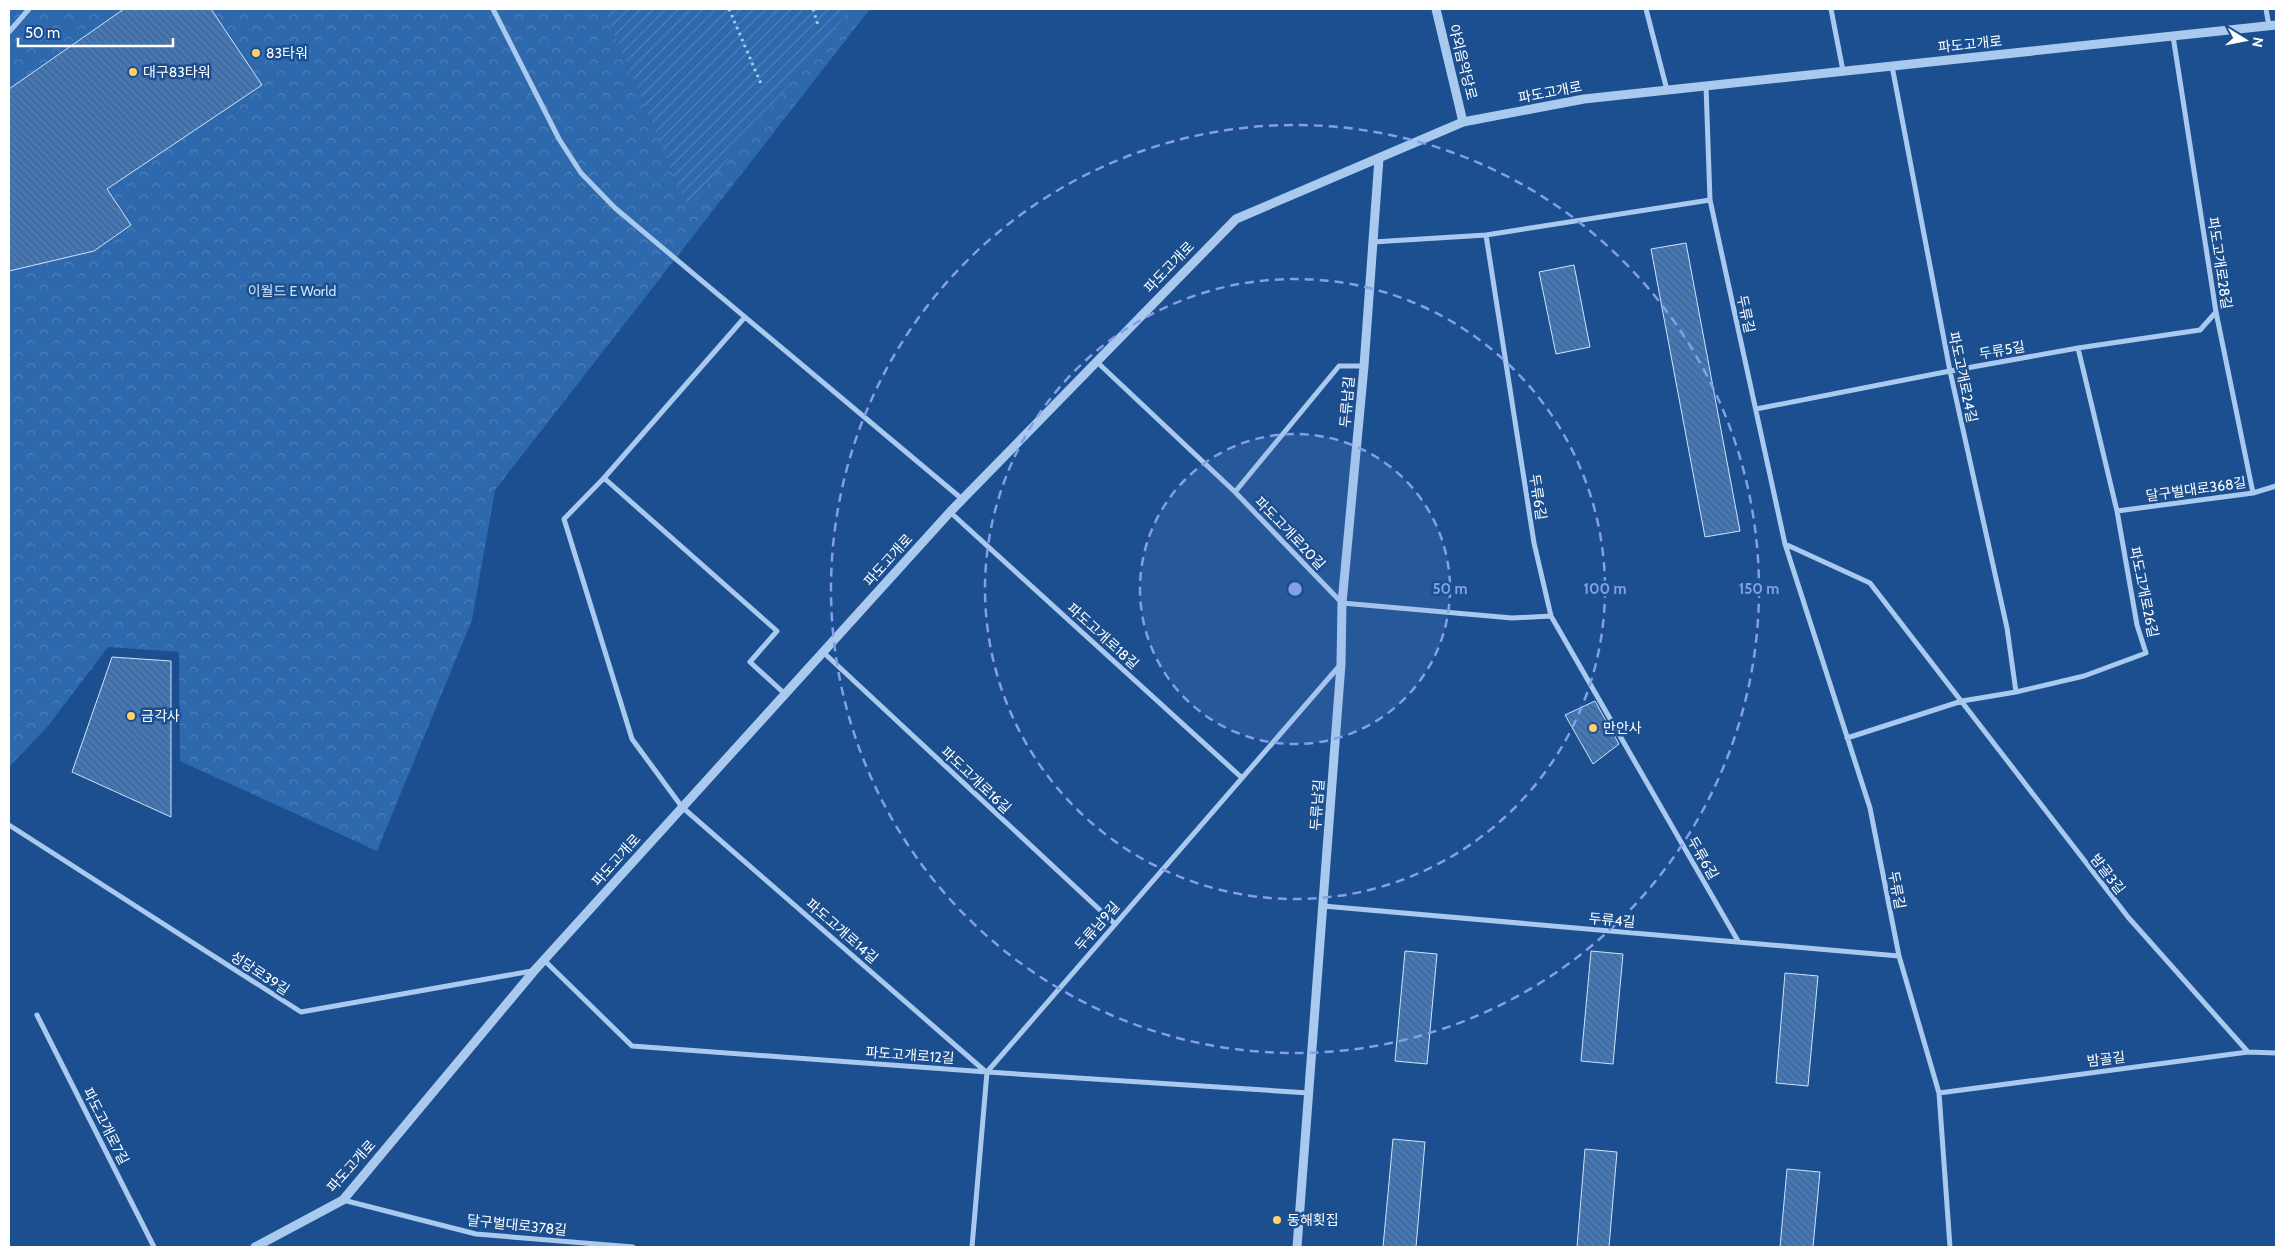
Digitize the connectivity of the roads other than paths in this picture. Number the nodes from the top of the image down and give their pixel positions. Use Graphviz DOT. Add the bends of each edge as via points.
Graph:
graph roads {
  1 [pos="29,9"];
  2 [pos="494,9"];
  3 [pos="1436,9"];
  4 [pos="1646,9"];
  5 [pos="1831,9"];
  6 [pos="2266,9"];
  7 [pos="2273,26"];
  8 [pos="9,32"];
  9 [pos="2174,36"];
  10 [pos="1892,66"];
  11 [pos="1843,71"];
  12 [pos="1706,86"];
  13 [pos="1667,90"];
  14 [pos="1463,122"];
  15 [pos="1379,158"];
  16 [pos="1710,200"];
  17 [pos="1486,235"];
  18 [pos="1373,242"];
  19 [pos="2216,312"];
  20 [pos="745,317"];
  21 [pos="2078,348"];
  22 [pos="1096,361"];
  23 [pos="1364,366"];
  24 [pos="1950,371"];
  25 [pos="1756,409"];
  26 [pos="604,478"];
  27 [pos="2276,486"];
  28 [pos="1235,492"];
  29 [pos="2253,493"];
  30 [pos="962,499"];
  31 [pos="2117,511"];
  32 [pos="950,512"];
  33 [pos="1785,544"];
  34 [pos="1342,603"];
  35 [pos="1551,616"];
  36 [pos="823,652"];
  37 [pos="1341,664"];
  38 [pos="2016,692"];
  39 [pos="785,694"];
  40 [pos="1962,701"];
  41 [pos="1847,738"];
  42 [pos="1241,777"];
  43 [pos="682,807"];
  44 [pos="9,825"];
  45 [pos="1323,906"];
  46 [pos="1115,924"];
  47 [pos="1738,941"];
  48 [pos="1898,956"];
  49 [pos="545,961"];
  50 [pos="534,971"];
  51 [pos="37,1015"];
  52 [pos="2248,1052"];
  53 [pos="2276,1053"];
  54 [pos="987,1072"];
  55 [pos="1309,1092"];
  56 [pos="1939,1093"];
  57 [pos="342,1200"];
  58 [pos="154,1247"];
  59 [pos="255,1247"];
  60 [pos="625,1247"];
  61 [pos="633,1247"];
  62 [pos="972,1247"];
  63 [pos="1297,1247"];
  64 [pos="1950,1247"];
  1 -- 8 [label="street"];
  2 -- 20 [label="street" via="559,139 581,172 615,208"];
  3 -- 14 [label="street, 야외음악당로"];
  4 -- 13 [label="street"];
  5 -- 11 [label="street"];
  6 -- 7 [label="street"];
  7 -- 9 [label="street, 파도고개로"];
  9 -- 10 [label="street, 파도고개로"];
  9 -- 19 [label="street, 파도고개로28길"];
  10 -- 11 [label="street, 파도고개로"];
  10 -- 24 [label="street, 파도고개로24길"];
  11 -- 12 [label="street, 파도고개로"];
  12 -- 13 [label="street, 파도고개로"];
  12 -- 16 [label="street, 두류길"];
  13 -- 14 [label="street, 파도고개로" via="1584,99"];
  14 -- 15 [label="street, 파도고개로"];
  15 -- 18 [label="street, 두류남길"];
  15 -- 22 [label="street, 파도고개로" via="1236,219"];
  16 -- 17 [label="street"];
  16 -- 25 [label="street, 두류길"];
  17 -- 18 [label="street"];
  17 -- 35 [label="street, 두류6길" via="1534,543"];
  18 -- 23 [label="street, 두류남길"];
  19 -- 21 [label="street, 두류5길" via="2200,330"];
  19 -- 29 [label="street, 파도고개로28길"];
  20 -- 26 [label="street"];
  20 -- 30 [label="street"];
  21 -- 24 [label="street, 두류5길"];
  21 -- 31 [label="street, 파도고개로26길"];
  22 -- 28 [label="street, 파도고개로20길"];
  22 -- 30 [label="street, 파도고개로"];
  23 -- 28 [label="street, 두류남길" via="1339,366"];
  23 -- 34 [label="street, 두류남길"];
  24 -- 25 [label="street, 두류5길"];
  24 -- 38 [label="street, 파도고개로24길" via="2007,628"];
  25 -- 33 [label="street, 두류길"];
  26 -- 39 [label="street" via="777,631 750,662"];
  26 -- 43 [label="street, 파도고개로14길" via="564,518 632,739"];
  27 -- 29 [label="street, 달구벌대로368길"];
  28 -- 34 [label="street, 파도고개로20길"];
  29 -- 31 [label="street, 달구벌대로368길"];
  30 -- 32 [label="street, 파도고개로"];
  31 -- 38 [label="street, 파도고개로26길" via="2137,625 2146,653 2084,676"];
  32 -- 36 [label="street, 파도고개로"];
  32 -- 42 [label="street, 파도고개로18길"];
  33 -- 40 [label="street" via="1870,583"];
  33 -- 41 [label="street, 두류길"];
  34 -- 35 [label="street" via="1512,618"];
  34 -- 37 [label="street, 두류남길"];
  35 -- 47 [label="street, 두류6길"];
  36 -- 39 [label="street, 파도고개로"];
  36 -- 46 [label="street, 파도고개로16길"];
  37 -- 42 [label="street, 두류남9길"];
  37 -- 45 [label="street, 두류남길"];
  38 -- 40 [label="street, 파도고개로26길"];
  39 -- 43 [label="street, 파도고개로"];
  40 -- 41 [label="street, 파도고개로26길"];
  40 -- 52 [label="street, 밤골3길" via="2128,917"];
  41 -- 48 [label="street, 두류길" via="1870,808"];
  42 -- 46 [label="street, 두류남9길"];
  43 -- 49 [label="street, 파도고개로"];
  43 -- 54 [label="street, 파도고개로14길"];
  44 -- 50 [label="street, 성당로39길" via="301,1012"];
  45 -- 47 [label="street, 두류4길"];
  45 -- 55 [label="street, 두류남길"];
  46 -- 54 [label="street, 두류남9길"];
  47 -- 48 [label="street, 두류4길"];
  48 -- 56 [label="street, 두류길"];
  49 -- 50 [label="street, 파도고개로"];
  49 -- 54 [label="street, 파도고개로12길" via="632,1046"];
  50 -- 57 [label="street, 파도고개로"];
  51 -- 58 [label="street, 파도고개로7길"];
  52 -- 53 [label="street, 밤골길"];
  52 -- 56 [label="street, 밤골길"];
  54 -- 55 [label="street, 파도고개로12길"];
  54 -- 62 [label="street"];
  55 -- 63 [label="street, 두류남길"];
  56 -- 64 [label="street, 두류길"];
  57 -- 59 [label="street, 파도고개로"];
  57 -- 60 [label="street, 달구벌대로378길" via="476,1234"];
  60 -- 61 [label="street, 달구벌대로378길"];
}
